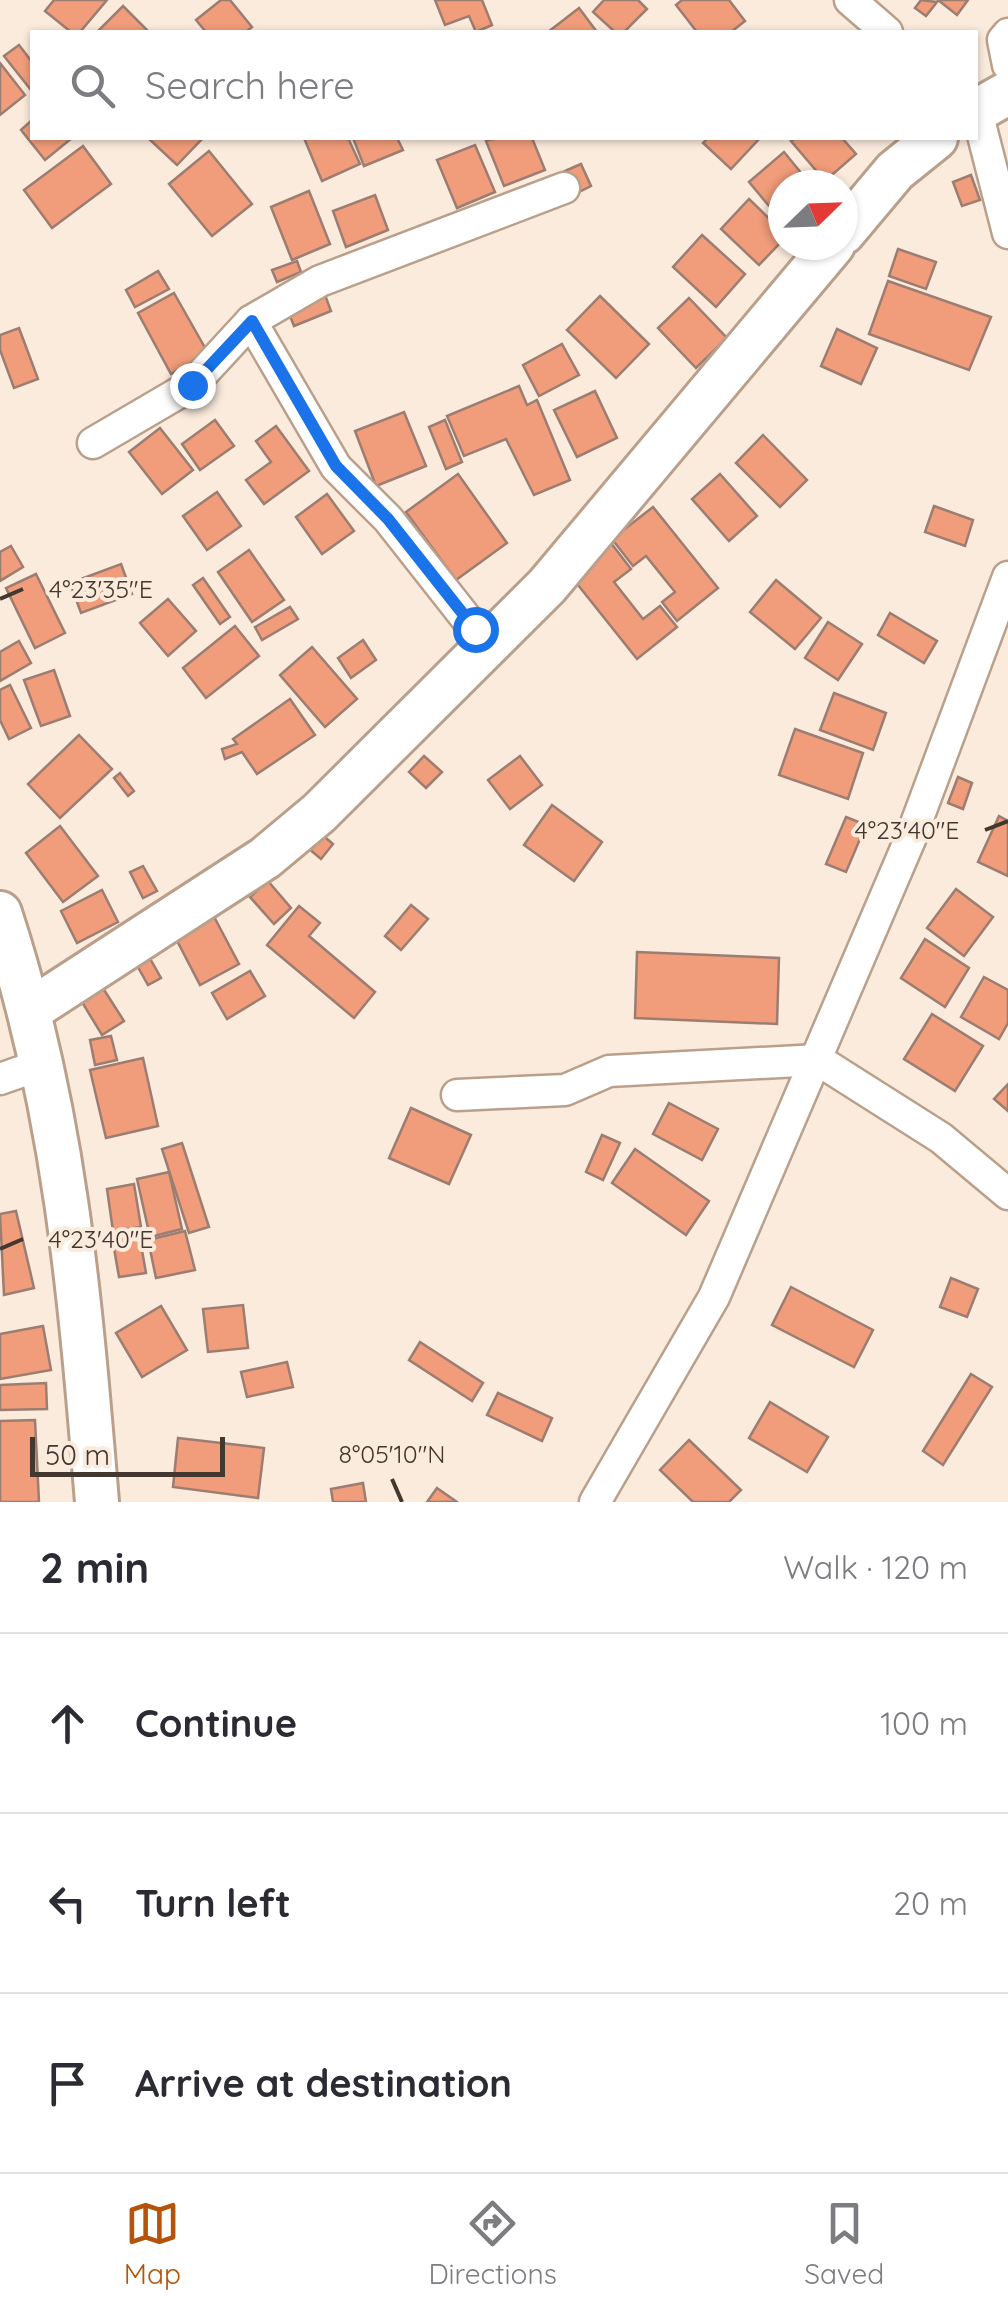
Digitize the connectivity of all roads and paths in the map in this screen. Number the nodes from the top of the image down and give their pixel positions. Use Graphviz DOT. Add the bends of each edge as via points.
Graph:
graph roads {
  1 [pos="850,0"];
  2 [pos="886,30"];
  3 [pos="1008,34"];
  4 [pos="994,93"];
  5 [pos="933,140"];
  6 [pos="564,188"];
  7 [pos="858,215"];
  8 [pos="1008,233"];
  9 [pos="820,260"];
  10 [pos="252,321"];
  11 [pos="93,443"];
  12 [pos="1008,577"];
  13 [pos="488,646"];
  14 [pos="0,913"];
  15 [pos="32,1009"];
  16 [pos="818,1060"];
  17 [pos="44,1064"];
  18 [pos="0,1079"];
  19 [pos="457,1096"];
  20 [pos="1008,1194"];
  21 [pos="98,1502"];
  22 [pos="595,1502"];
  1 -- 2 [label="street"];
  3 -- 4 [label="street"];
  4 -- 8 [label="street"];
  5 -- 7 [label="street" via="894,171"];
  6 -- 10 [label="street" via="320,282"];
  9 -- 13 [label="street" via="547,586"];
  10 -- 11 [label="street" via="192,385"];
  10 -- 13 [label="street" via="336,466 388,519"];
  12 -- 16 [label="street" via="911,838"];
  13 -- 15 [label="street" via="319,814 265,858"];
  14 -- 15 [label="street"];
  15 -- 17 [label="street"];
  16 -- 19 [label="street" via="609,1071 565,1090"];
  16 -- 20 [label="street" via="941,1138"];
  16 -- 22 [label="street" via="714,1297"];
  17 -- 18 [label="street"];
  17 -- 21 [label="street" via="76,1247"];
}
